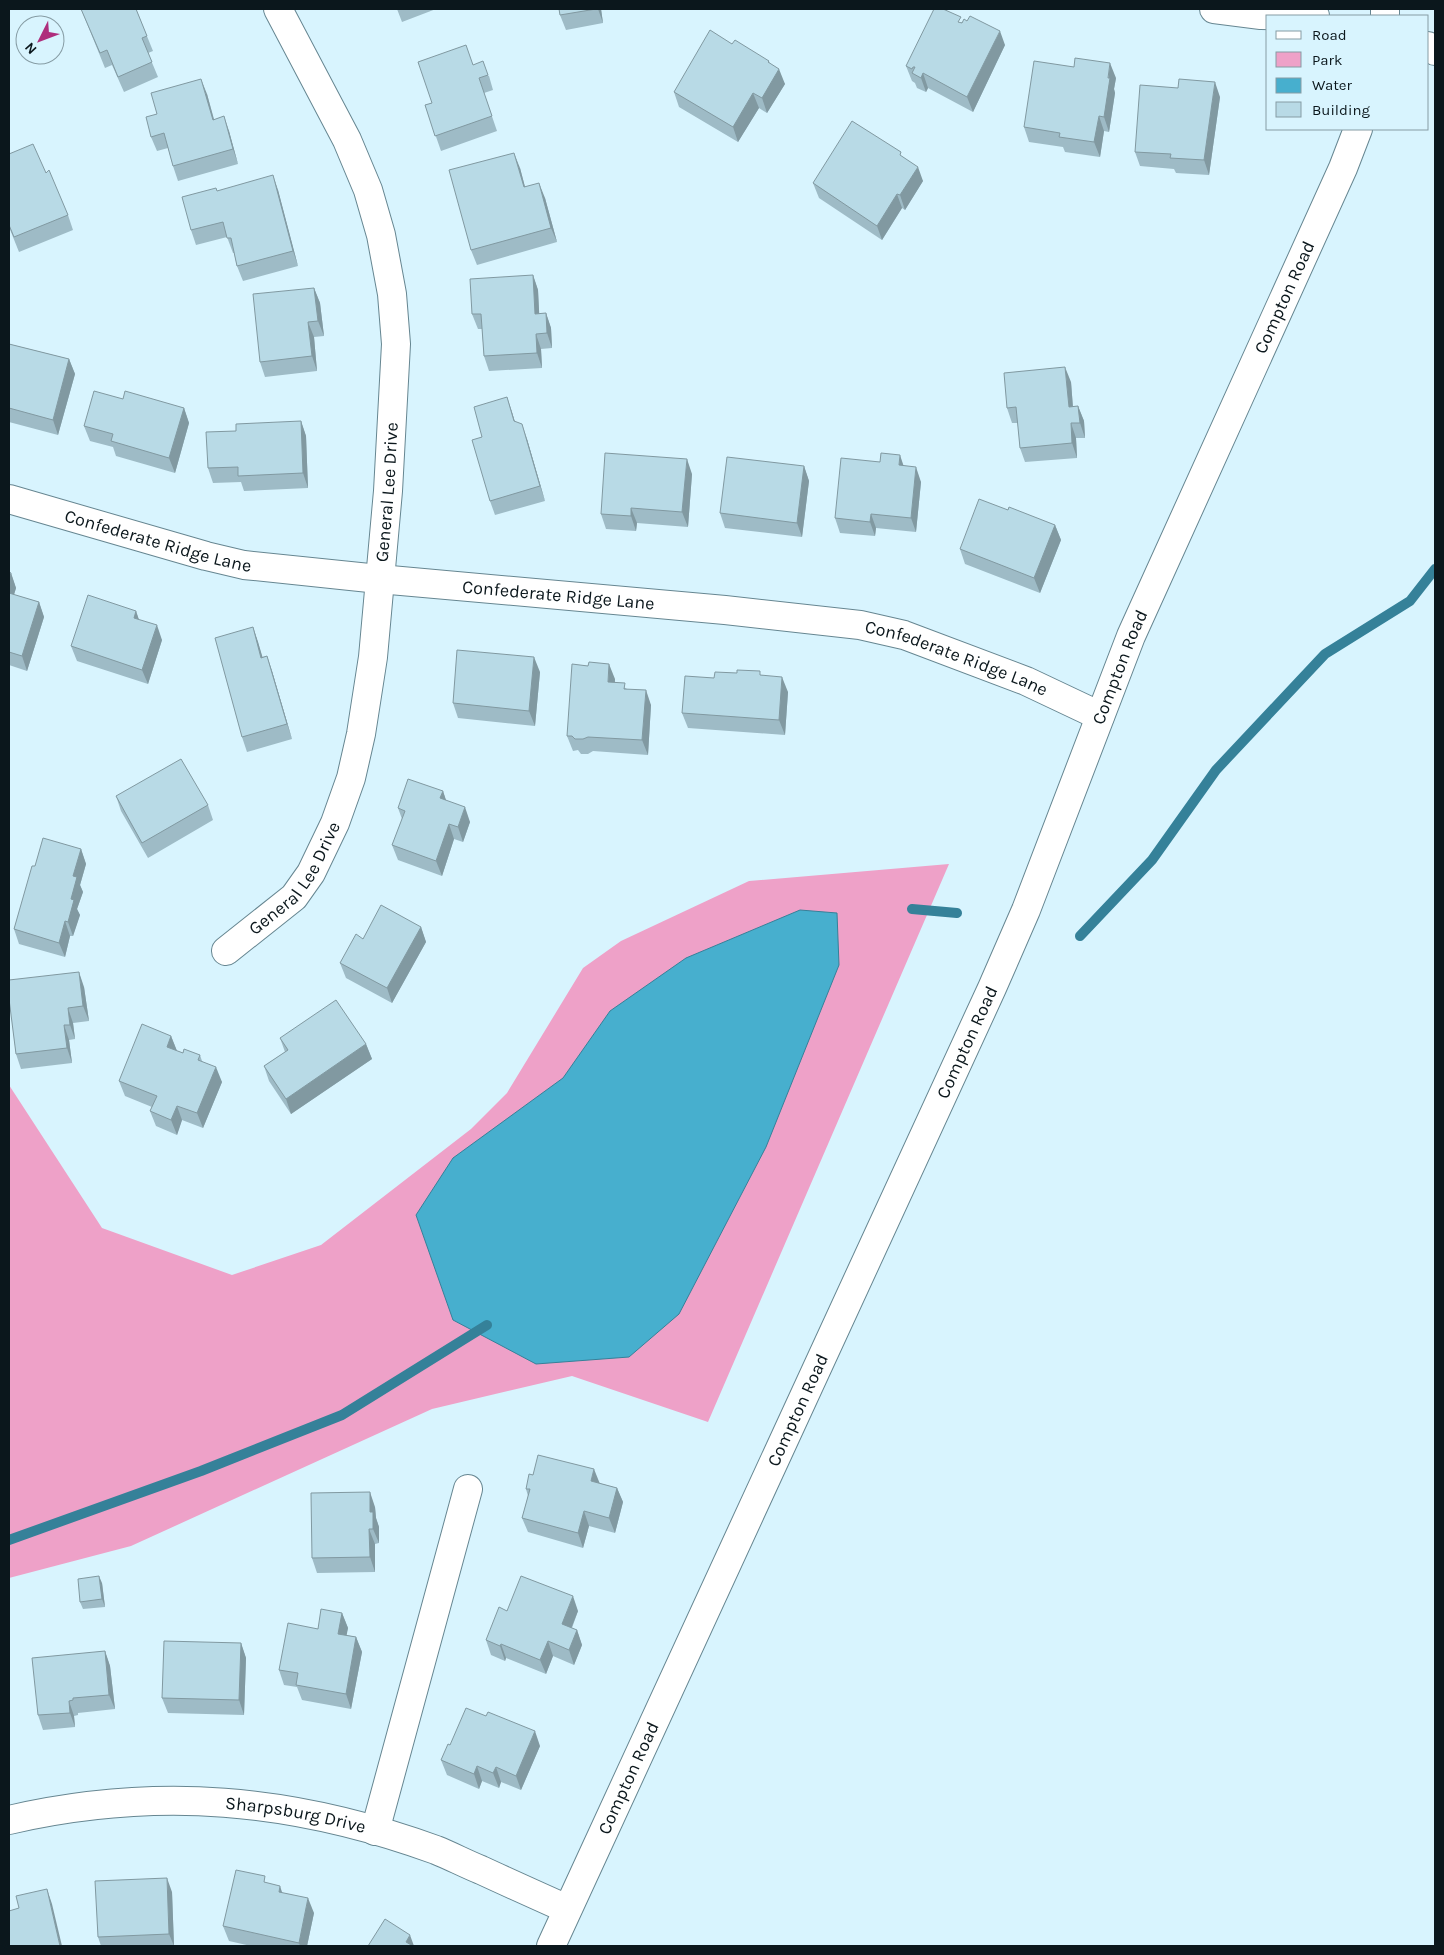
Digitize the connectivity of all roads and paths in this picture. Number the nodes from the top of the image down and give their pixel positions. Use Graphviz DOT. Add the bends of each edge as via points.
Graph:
graph roads {
  1 [pos="278,9"];
  2 [pos="1214,9"];
  3 [pos="1266,15"];
  4 [pos="1358,130"];
  5 [pos="9,499"];
  6 [pos="379,579"];
  7 [pos="1100,716"];
  8 [pos="226,951"];
  9 [pos="468,1489"];
  10 [pos="9,1820"];
  11 [pos="374,1831"];
  12 [pos="567,1909"];
  13 [pos="551,1946"];
  1 -- 6 [label="street, General Lee Drive" via="347,140 368,190 381,235 392,294 396,344 388,490"];
  2 -- 3 [label="street"];
  4 -- 7 [label="street, Compton Road" via="1132,636"];
  5 -- 6 [label="street, Confederate Ridge Lane" via="244,565"];
  6 -- 7 [label="street, Confederate Ridge Lane" via="860,625 904,635 1026,681"];
  6 -- 8 [label="street, General Lee Drive" via="362,734 351,778 334,823 311,873 294,897"];
  7 -- 12 [label="street, Compton Road" via="1026,910 992,988"];
  9 -- 11 [label="street"];
  10 -- 11 [label="street, Sharpsburg Drive" via="106,1803 165,1800 223,1802 292,1810"];
  11 -- 12 [label="street, Sharpsburg Drive" via="437,1851"];
  12 -- 13 [label="street, Compton Road"];
}
